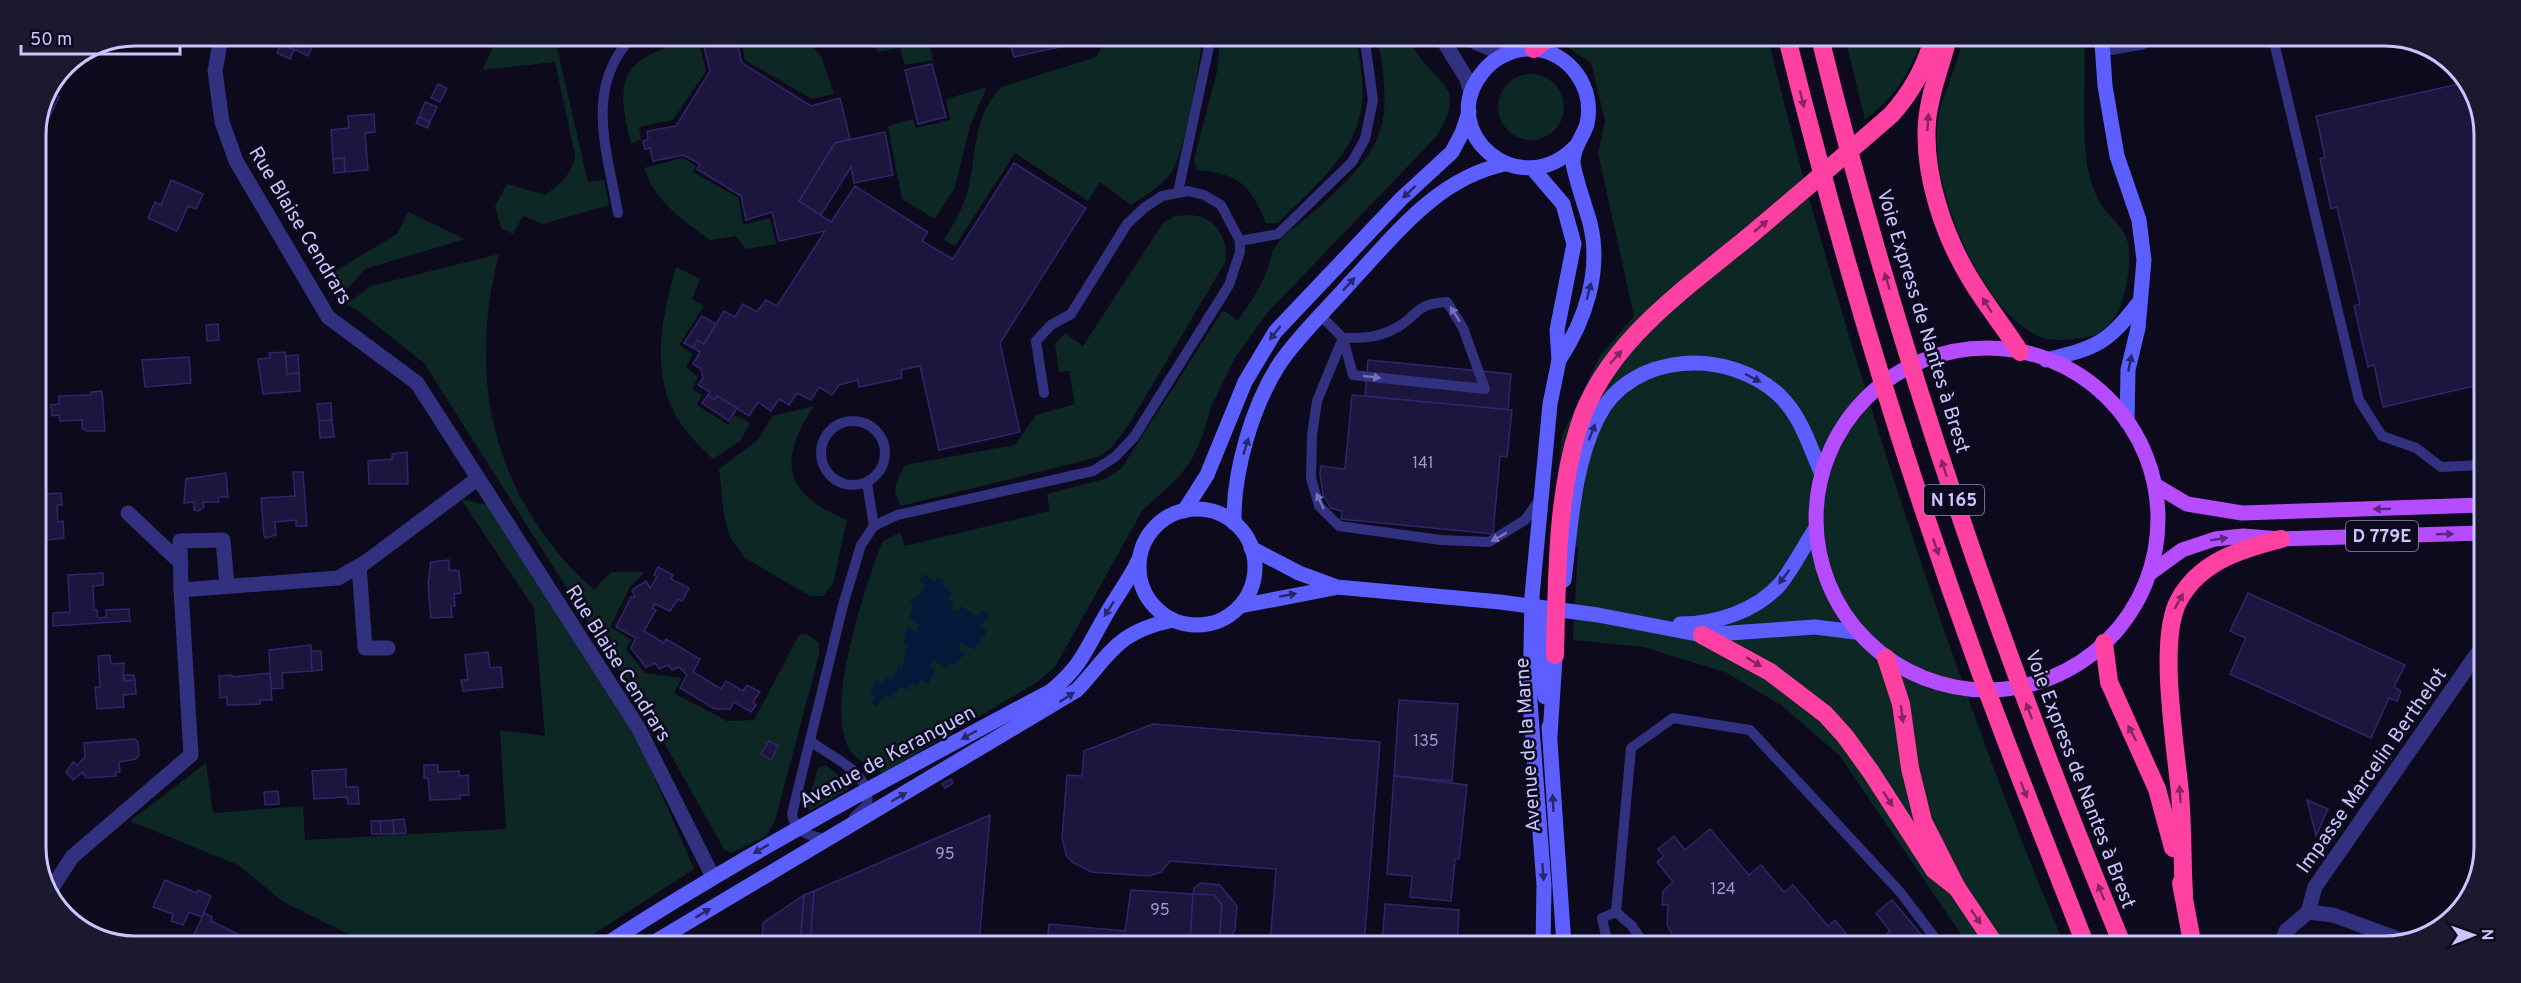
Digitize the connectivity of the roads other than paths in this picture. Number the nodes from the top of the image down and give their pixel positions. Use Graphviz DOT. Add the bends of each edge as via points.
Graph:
graph roads {
  1 [pos="219,46"];
  2 [pos="625,46"];
  3 [pos="1209,46"];
  4 [pos="1366,46"];
  5 [pos="1446,46"];
  6 [pos="1485,46"];
  7 [pos="1539,46"];
  8 [pos="1789,46"];
  9 [pos="1822,46"];
  10 [pos="1930,46"];
  11 [pos="1946,46"];
  12 [pos="2102,46"];
  13 [pos="2275,46"];
  14 [pos="1504,54"];
  15 [pos="1471,93"];
  16 [pos="1469,111"];
  17 [pos="1575,147"];
  18 [pos="1505,164"];
  19 [pos="1533,169"];
  20 [pos="1178,192"];
  21 [pos="618,213"];
  22 [pos="1240,241"];
  23 [pos="2140,301"];
  24 [pos="1320,315"];
  25 [pos="1343,338"];
  26 [pos="2020,352"];
  27 [pos="1559,360"];
  28 [pos="2046,360"];
  29 [pos="1044,393"];
  30 [pos="2127,422"];
  31 [pos="2474,465"];
  32 [pos="1822,474"];
  33 [pos="477,479"];
  34 [pos="867,483"];
  35 [pos="2155,485"];
  36 [pos="1541,498"];
  37 [pos="2474,505"];
  38 [pos="1184,511"];
  39 [pos="128,513"];
  40 [pos="1234,523"];
  41 [pos="874,526"];
  42 [pos="1816,528"];
  43 [pos="2474,533"];
  44 [pos="2281,539"];
  45 [pos="1539,541"];
  46 [pos="1251,548"];
  47 [pos="1139,560"];
  48 [pos="181,563"];
  49 [pos="359,566"];
  50 [pos="2149,574"];
  51 [pos="227,586"];
  52 [pos="1337,587"];
  53 [pos="181,590"];
  54 [pos="1240,606"];
  55 [pos="1173,621"];
  56 [pos="1647,624"];
  57 [pos="1855,632"];
  58 [pos="1702,635"];
  59 [pos="2104,644"];
  60 [pos="388,648"];
  61 [pos="1555,655"];
  62 [pos="1886,658"];
  63 [pos="2474,658"];
  64 [pos="1550,735"];
  65 [pos="810,741"];
  66 [pos="868,790"];
  67 [pos="849,826"];
  68 [pos="797,828"];
  69 [pos="825,839"];
  70 [pos="713,877"];
  71 [pos="54,884"];
  72 [pos="1957,888"];
  73 [pos="2184,894"];
  74 [pos="1616,912"];
  75 [pos="2308,912"];
  76 [pos="619,936"];
  77 [pos="665,936"];
  78 [pos="1543,936"];
  79 [pos="1563,936"];
  80 [pos="1606,936"];
  81 [pos="1638,936"];
  82 [pos="1933,936"];
  83 [pos="1989,936"];
  84 [pos="2082,936"];
  85 [pos="2119,936"];
  86 [pos="2191,936"];
  87 [pos="2284,936"];
  88 [pos="2390,936"];
  1 -- 33 [label="street, Rue Blaise Cendrars" via="215,71 222,122 236,161 322,307 328,317 417,383"];
  2 -- 21 [label="lane" via="611,65 601,100"];
  3 -- 20 [label="lane"];
  4 -- 22 [label="lane" via="1373,100 1365,139 1352,162 1278,234"];
  5 -- 15 [label="street"];
  6 -- 14 [label="street"];
  7 -- 14 [label="main road"];
  7 -- 17 [label="main road" via="1557,56 1582,81 1588,115"];
  8 -- 84 [label="highway, N 165, one-way" via="1832,207 1935,545"];
  85 -- 9 [label="highway, Voie Express de Nantes à Brest / N 165, one-way" via="2040,741 1968,542 1873,232"];
  61 -- 10 [label="highway, one-way" via="1558,549 1564,502 1579,425 1606,369 1651,318 1891,115 1918,78"];
  26 -- 11 [label="highway, one-way" via="1960,260 1932,179 1927,123"];
  12 -- 23 [label="main road" via="2117,156 2139,220 2144,260"];
  13 -- 31 [label="lane" via="2359,399 2382,436 2416,448 2441,467"];
  14 -- 15 [label="main road" via="1480,74"];
  15 -- 16 [label="main road"];
  16 -- 18 [label="main road" via="1480,142"];
  16 -- 38 [label="main road, one-way" via="1452,152 1401,199 1275,332 1245,382 1207,475"];
  17 -- 19 [label="main road" via="1557,162"];
  27 -- 17 [label="main road, Avenue de la Marne, one-way" via="1577,333 1594,273 1591,228 1573,163"];
  18 -- 19 [label="main road"];
  24 -- 18 [label="main road, one-way" via="1421,208 1472,174"];
  19 -- 27 [label="main road, Avenue de la Marne" via="1563,204 1574,244 1557,330"];
  20 -- 22 [label="lane" via="1204,195 1221,205"];
  20 -- 29 [label="lane" via="1162,196 1127,224 1071,314 1051,325 1036,341"];
  22 -- 41 [label="lane" via="1229,285 1134,437 1115,457 1093,471 897,515"];
  23 -- 28 [label="main road" via="2120,328 2103,342"];
  30 -- 23 [label="main road, one-way" via="2128,370"];
  24 -- 25 [label="lane"];
  40 -- 24 [label="main road, one-way" via="1236,484 1263,395 1280,364"];
  25 -- 25 [label="lane, one-way" via="1353,375 1485,389 1463,328 1447,302 1426,303 1396,329 1373,338"];
  36 -- 25 [label="lane, one-way" via="1525,520 1489,542 1441,540 1339,526 1319,506 1311,478 1317,401"];
  26 -- 28 [label="main road"];
  26 -- 32 [label="main road" via="1988,349 1951,353 1908,369 1870,395 1846,423"];
  27 -- 36 [label="main road, Avenue de la Marne" via="1550,404"];
  28 -- 30 [label="main road" via="2091,384"];
  30 -- 35 [label="main road" via="2139,441"];
  32 -- 42 [label="main road"];
  61 -- 32 [label="main road, one-way" via="1582,461 1598,417 1617,391 1630,382 1649,371 1689,362 1713,363 1746,374 1770,388 1802,423"];
  33 -- 49 [label="street"];
  33 -- 70 [label="street, Rue Blaise Cendrars" via="639,729"];
  34 -- 34 [label="lane" via="884,463 881,437 872,427 846,422 825,438 822,450 826,470 841,483"];
  34 -- 41 [label="lane"];
  37 -- 35 [label="main road, D 779E, one-way" via="2242,513 2187,504"];
  35 -- 50 [label="main road" via="2158,531"];
  36 -- 45 [label="main road, Avenue de la Marne"];
  38 -- 40 [label="main road" via="1210,511"];
  38 -- 47 [label="main road" via="1167,517 1154,528"];
  39 -- 48 [label="street"];
  40 -- 46 [label="main road"];
  41 -- 65 [label="lane" via="861,545 843,605"];
  42 -- 56 [label="main road, one-way" via="1780,583 1750,608 1696,624"];
  42 -- 57 [label="main road" via="1826,580"];
  44 -- 43 [label="main road, D 779E, one-way"];
  50 -- 44 [label="main road, D 779E, one-way" via="2165,560 2196,544 2243,536"];
  73 -- 44 [label="highway, one-way" via="2168,650 2172,614 2188,587 2217,561 2242,549"];
  45 -- 64 [label="main road, Avenue de la Marne" via="1541,662"];
  45 -- 78 [label="main road, Avenue de la Marne, one-way" via="1529,664 1544,885"];
  46 -- 52 [label="main road"];
  46 -- 54 [label="main road" via="1254,578"];
  47 -- 55 [label="main road" via="1139,574 1150,602"];
  47 -- 66 [label="main road, Avenue de Keranguen, one-way" via="1071,675 1051,691"];
  48 -- 51 [label="street" via="180,541 223,540"];
  48 -- 53 [label="street"];
  49 -- 51 [label="street" via="338,578"];
  49 -- 60 [label="street" via="365,648"];
  50 -- 59 [label="main road" via="2128,616"];
  51 -- 53 [label="street"];
  54 -- 52 [label="main road, one-way"];
  52 -- 56 [label="main road" via="1500,602"];
  53 -- 71 [label="street" via="191,755 72,857"];
  54 -- 55 [label="main road" via="1216,622 1201,625"];
  67 -- 55 [label="main road, Avenue de Keranguen, one-way" via="1077,690 1110,649 1134,632"];
  56 -- 58 [label="main road"];
  57 -- 58 [label="main road" via="1815,627"];
  57 -- 62 [label="main road"];
  58 -- 72 [label="highway, one-way" via="1770,672 1825,714 1871,772 1934,870"];
  59 -- 62 [label="main road" via="2067,669 2006,687 1966,687 1926,680"];
  73 -- 59 [label="highway, one-way" via="2157,789 2109,682"];
  61 -- 64 [label="main road"];
  62 -- 72 [label="highway, one-way" via="1901,704 1916,797 1931,839"];
  63 -- 75 [label="street, Impasse Marcelin Berthelot" via="2315,886"];
  79 -- 64 [label="main road, Avenue de la Marne, one-way"];
  65 -- 66 [label="lane" via="864,779"];
  65 -- 68 [label="lane" via="792,814"];
  66 -- 67 [label="lane" via="867,806"];
  66 -- 68 [label="main road, Avenue de Keranguen"];
  67 -- 69 [label="main road, Avenue de Keranguen"];
  68 -- 69 [label="lane"];
  68 -- 70 [label="main road, Avenue de Keranguen, one-way"];
  77 -- 69 [label="main road, Avenue de Keranguen, one-way"];
  70 -- 76 [label="main road, Avenue de Keranguen"];
  72 -- 83 [label="highway, one-way"];
  73 -- 86 [label="highway"];
  74 -- 80 [label="lane" via="1602,918"];
  74 -- 81 [label="lane"];
  74 -- 82 [label="lane" via="1631,748 1673,718 1750,730 1900,892"];
  75 -- 87 [label="street"];
  75 -- 88 [label="street" via="2333,915"];
}
